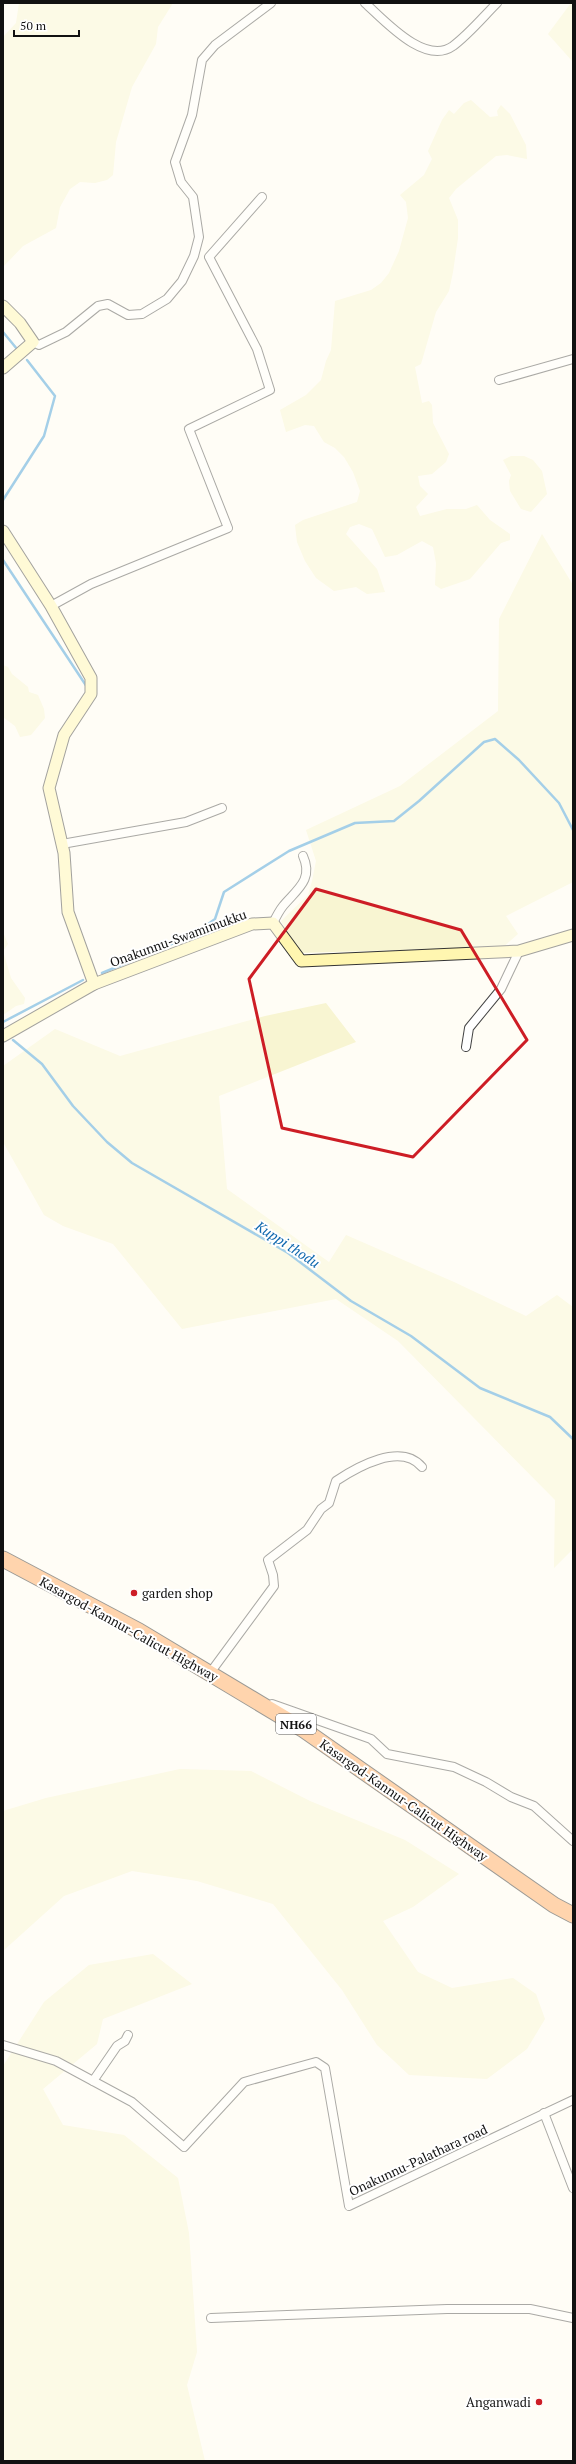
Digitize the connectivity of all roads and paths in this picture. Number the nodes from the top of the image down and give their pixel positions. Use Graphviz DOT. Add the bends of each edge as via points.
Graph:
graph roads {
  1 [pos="271,3"];
  2 [pos="364,3"];
  3 [pos="497,3"];
  4 [pos="262,196"];
  5 [pos="3,306"];
  6 [pos="34,342"];
  7 [pos="573,359"];
  8 [pos="3,368"];
  9 [pos="500,380"];
  10 [pos="3,530"];
  11 [pos="51,606"];
  12 [pos="222,808"];
  13 [pos="62,844"];
  14 [pos="303,856"];
  15 [pos="273,923"];
  16 [pos="573,936"];
  17 [pos="519,951"];
  18 [pos="94,984"];
  19 [pos="3,1036"];
  20 [pos="466,1047"];
  21 [pos="422,1466"];
  22 [pos="3,1559"];
  23 [pos="210,1672"];
  24 [pos="252,1698"];
  25 [pos="573,1841"];
  26 [pos="573,1915"];
  27 [pos="128,2036"];
  28 [pos="3,2045"];
  29 [pos="93,2081"];
  30 [pos="573,2100"];
  31 [pos="544,2113"];
  32 [pos="573,2188"];
  33 [pos="211,2318"];
  34 [pos="573,2318"];
  1 -- 6 [label="street" via="215,45 202,60 192,115 175,162 181,182 193,197 199,238 182,281 167,299 142,314 128,315 108,304 98,306 56,339 40,345"];
  2 -- 3 [label="street" via="416,45 429,52 439,52 454,45"];
  4 -- 11 [label="street" via="210,257 257,349 270,390 188,429 228,528 91,584"];
  5 -- 6 [label="street"];
  6 -- 8 [label="street"];
  7 -- 9 [label="street"];
  10 -- 11 [label="street"];
  11 -- 13 [label="street" via="91,678 91,694 64,734 49,788"];
  12 -- 13 [label="street" via="186,822"];
  13 -- 18 [label="street" via="68,912"];
  14 -- 15 [label="street" via="306,862 306,879 302,888 282,907"];
  15 -- 17 [label="street" via="301,961"];
  15 -- 18 [label="street, Onakunnu-Swamimukku" via="252,924"];
  16 -- 17 [label="street"];
  17 -- 20 [label="street" via="502,989 469,1028"];
  18 -- 19 [label="street, Onakunnu-Swamimukku"];
  21 -- 23 [label="street" via="416,1459 400,1456 385,1458 359,1467 336,1480 329,1503 321,1509 307,1530 268,1560 274,1586"];
  22 -- 23 [label="highway, Kasargod-Kannur-Calicut Highway / NH66"];
  23 -- 24 [label="highway, Kasargod-Kannur-Calicut Highway / NH66"];
  24 -- 25 [label="street" via="371,1739 387,1754 454,1767 534,1806"];
  24 -- 26 [label="highway, Kasargod-Kannur-Calicut Highway / NH66" via="304,1730 554,1905"];
  27 -- 29 [label="street" via="126,2041 117,2046"];
  28 -- 29 [label="street, Onakunnu-Palathara road" via="56,2061"];
  29 -- 31 [label="street, Onakunnu-Palathara road" via="132,2102 184,2147 244,2082 316,2062 325,2068 349,2206"];
  30 -- 31 [label="street, Onakunnu-Palathara road"];
  31 -- 32 [label="street"];
  33 -- 34 [label="street" via="447,2309 530,2309"];
}
